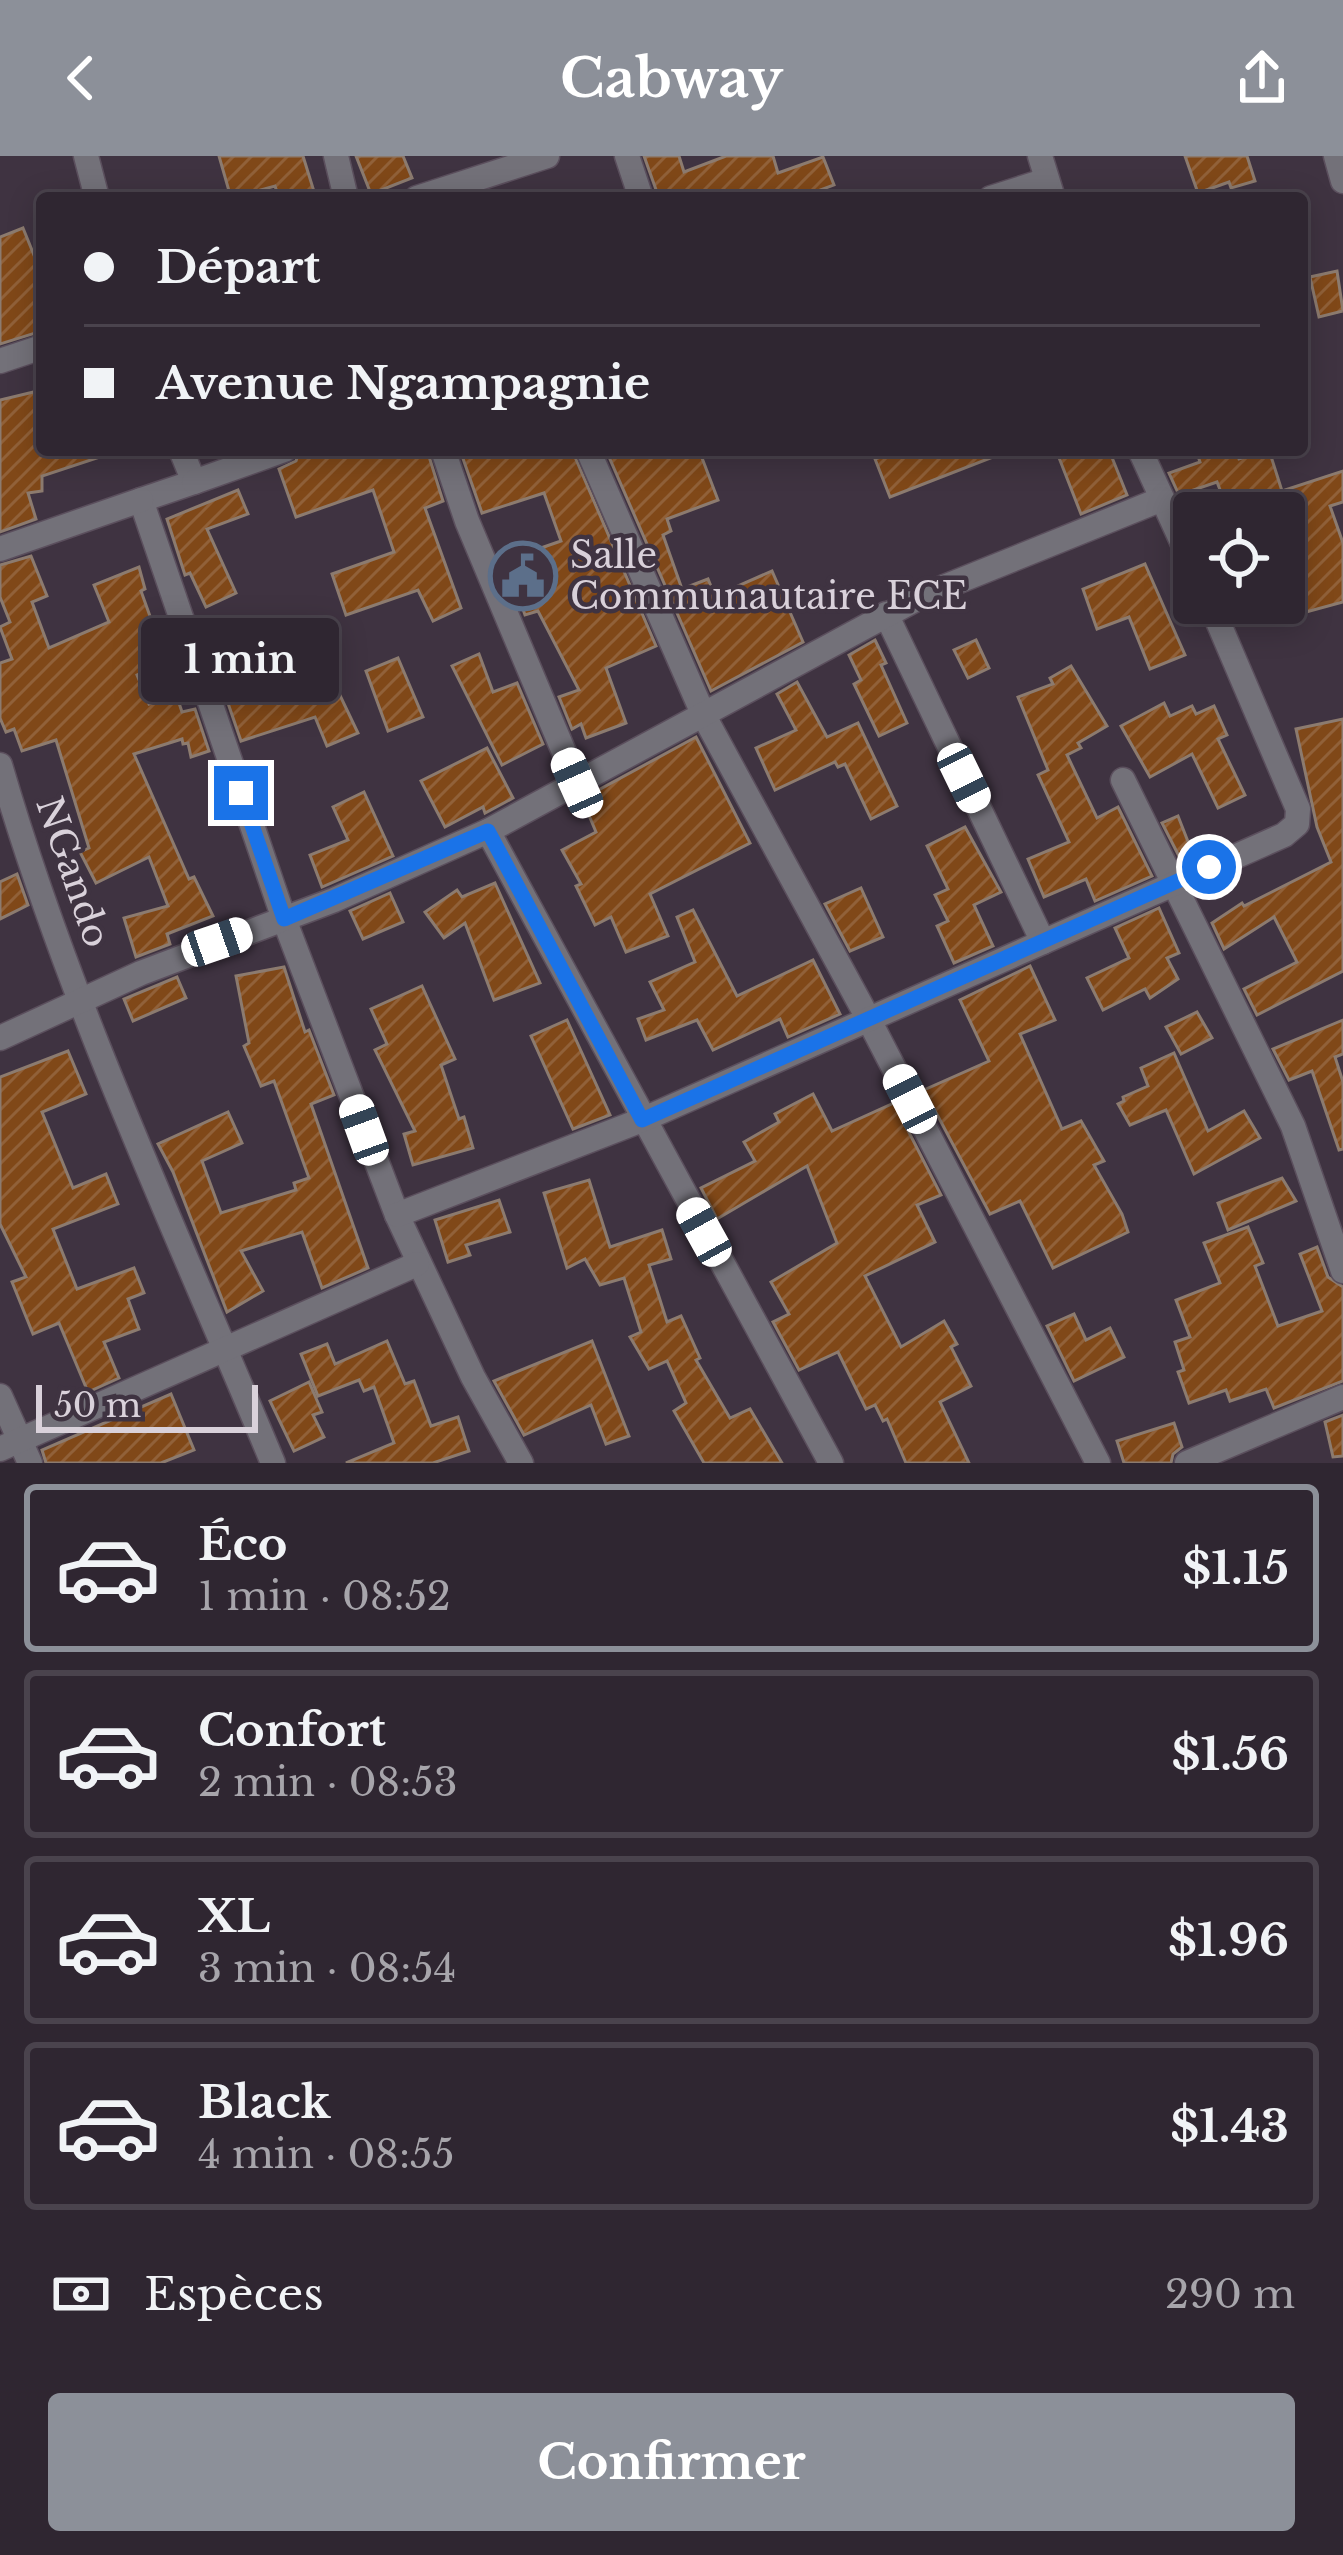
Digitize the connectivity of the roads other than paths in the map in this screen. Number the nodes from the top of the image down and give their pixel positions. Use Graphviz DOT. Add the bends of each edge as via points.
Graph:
graph roads {
  1 [pos="86,156"];
  2 [pos="336,156"];
  3 [pos="547,156"];
  4 [pos="626,156"];
  5 [pos="1336,156"];
  6 [pos="1047,178"];
  7 [pos="1343,182"];
  8 [pos="95,192"];
  9 [pos="345,192"];
  10 [pos="436,192"];
  11 [pos="639,192"];
  12 [pos="1008,192"];
  13 [pos="36,349"];
  14 [pos="0,362"];
  15 [pos="184,456"];
  16 [pos="267,456"];
  17 [pos="445,456"];
  18 [pos="591,456"];
  19 [pos="1142,456"];
  20 [pos="194,482"];
  21 [pos="141,500"];
  22 [pos="1162,500"];
  23 [pos="1173,523"];
  24 [pos="0,549"];
  25 [pos="886,614"];
  26 [pos="1219,624"];
  27 [pos="704,716"];
  28 [pos="0,765"];
  29 [pos="1123,780"];
  30 [pos="577,783"];
  31 [pos="488,831"];
  32 [pos="1172,884"];
  33 [pos="284,919"];
  34 [pos="1043,942"];
  35 [pos="80,1001"];
  36 [pos="869,1020"];
  37 [pos="0,1038"];
  38 [pos="642,1120"];
  39 [pos="397,1215"];
  40 [pos="417,1264"];
  41 [pos="1343,1271"];
  42 [pos="226,1351"];
  43 [pos="0,1396"];
  44 [pos="1343,1397"];
  45 [pos="16,1451"];
  46 [pos="273,1463"];
  47 [pos="521,1463"];
  48 [pos="831,1463"];
  49 [pos="1098,1463"];
  50 [pos="1187,1463"];
  1 -- 8 [label="street"];
  2 -- 9 [label="street"];
  3 -- 10 [label="street"];
  4 -- 11 [label="street"];
  5 -- 7 [label="street"];
  6 -- 12 [label="street"];
  13 -- 14 [label="street"];
  15 -- 20 [label="street"];
  16 -- 20 [label="street"];
  17 -- 30 [label="street"];
  18 -- 27 [label="street"];
  19 -- 22 [label="street"];
  20 -- 21 [label="street"];
  21 -- 24 [label="street"];
  21 -- 33 [label="street"];
  22 -- 23 [label="street"];
  22 -- 25 [label="street"];
  25 -- 27 [label="street"];
  25 -- 34 [label="street"];
  26 -- 32 [label="street" via="1293,794 1297,824"];
  27 -- 30 [label="street"];
  27 -- 36 [label="street"];
  28 -- 35 [label="street, NGando"];
  29 -- 32 [label="street"];
  30 -- 31 [label="street"];
  31 -- 33 [label="street"];
  31 -- 38 [label="street"];
  32 -- 34 [label="street"];
  32 -- 41 [label="street" via="1293,1126"];
  33 -- 35 [label="street"];
  33 -- 39 [label="street"];
  34 -- 36 [label="street"];
  35 -- 37 [label="street"];
  35 -- 42 [label="street, NGando"];
  36 -- 38 [label="street"];
  36 -- 49 [label="street"];
  38 -- 39 [label="street"];
  38 -- 48 [label="street"];
  39 -- 40 [label="street"];
  40 -- 42 [label="street"];
  40 -- 47 [label="street"];
  42 -- 45 [label="street"];
  42 -- 46 [label="street, NGando"];
  43 -- 45 [label="street"];
  44 -- 50 [label="street"];
}
